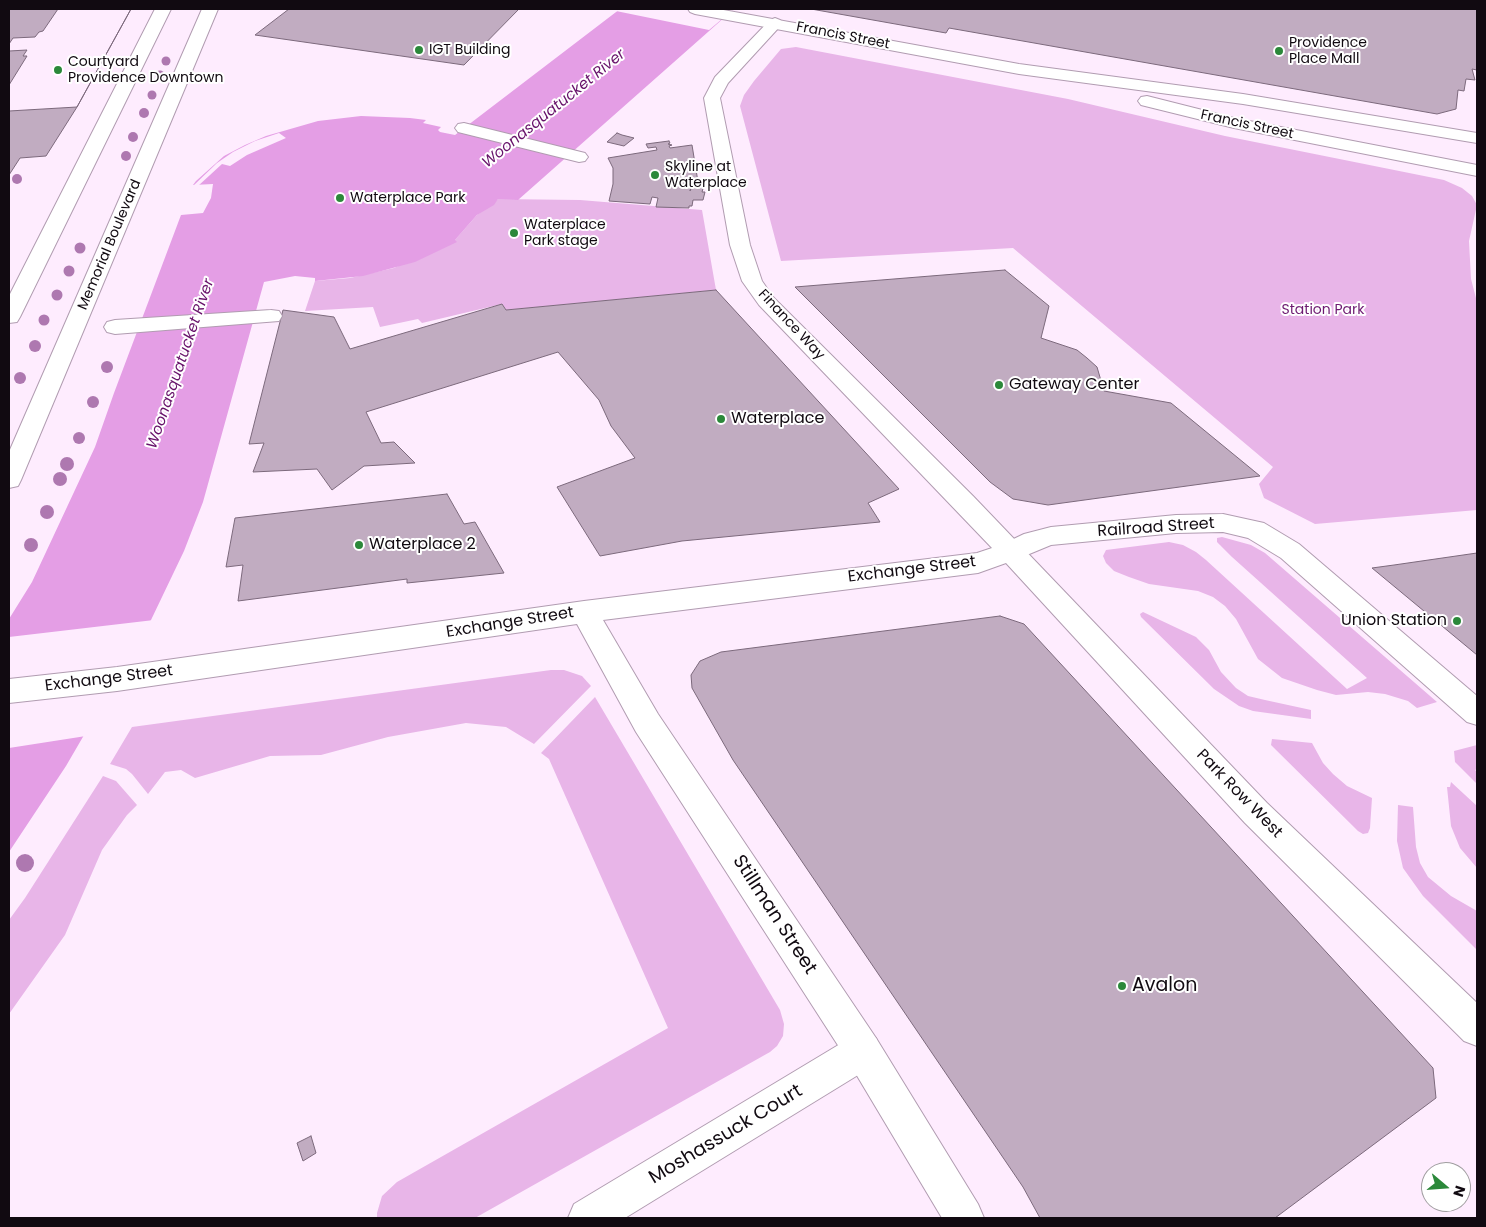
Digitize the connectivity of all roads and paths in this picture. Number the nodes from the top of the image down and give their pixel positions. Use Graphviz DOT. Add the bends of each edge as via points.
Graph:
graph roads {
  1 [pos="163,9"];
  2 [pos="210,9"];
  3 [pos="695,9"];
  4 [pos="775,24"];
  5 [pos="1019,69"];
  6 [pos="464,128"];
  7 [pos="1477,138"];
  8 [pos="579,157"];
  9 [pos="1477,171"];
  10 [pos="271,316"];
  11 [pos="9,317"];
  12 [pos="116,327"];
  13 [pos="9,480"];
  14 [pos="1010,552"];
  15 [pos="584,612"];
  16 [pos="9,692"];
  17 [pos="1477,713"];
  18 [pos="1477,1028"];
  19 [pos="863,1051"];
  20 [pos="588,1218"];
  21 [pos="964,1218"];
  1 -- 11 [label="street"];
  2 -- 13 [label="street, Memorial Boulevard"];
  3 -- 4 [label="street, Francis Street"];
  4 -- 5 [label="street, Francis Street"];
  4 -- 14 [label="street, Finance Way" via="721,80 711,103 740,245 752,282 766,301"];
  5 -- 7 [label="street, Francis Street" via="1243,99"];
  5 -- 9 [label="street, Francis Street" via="1234,123"];
  6 -- 8 [label="street"];
  10 -- 12 [label="street"];
  14 -- 15 [label="street, Exchange Street" via="978,564"];
  14 -- 17 [label="street, Railroad Street" via="1051,536 1176,524 1223,523 1255,530 1290,551"];
  14 -- 18 [label="street, Park Row West" via="1256,813"];
  15 -- 16 [label="street, Exchange Street"];
  15 -- 19 [label="street, Stillman Street" via="647,723"];
  19 -- 20 [label="street, Moshassuck Court"];
  19 -- 21 [label="street, Stillman Street"];
}
